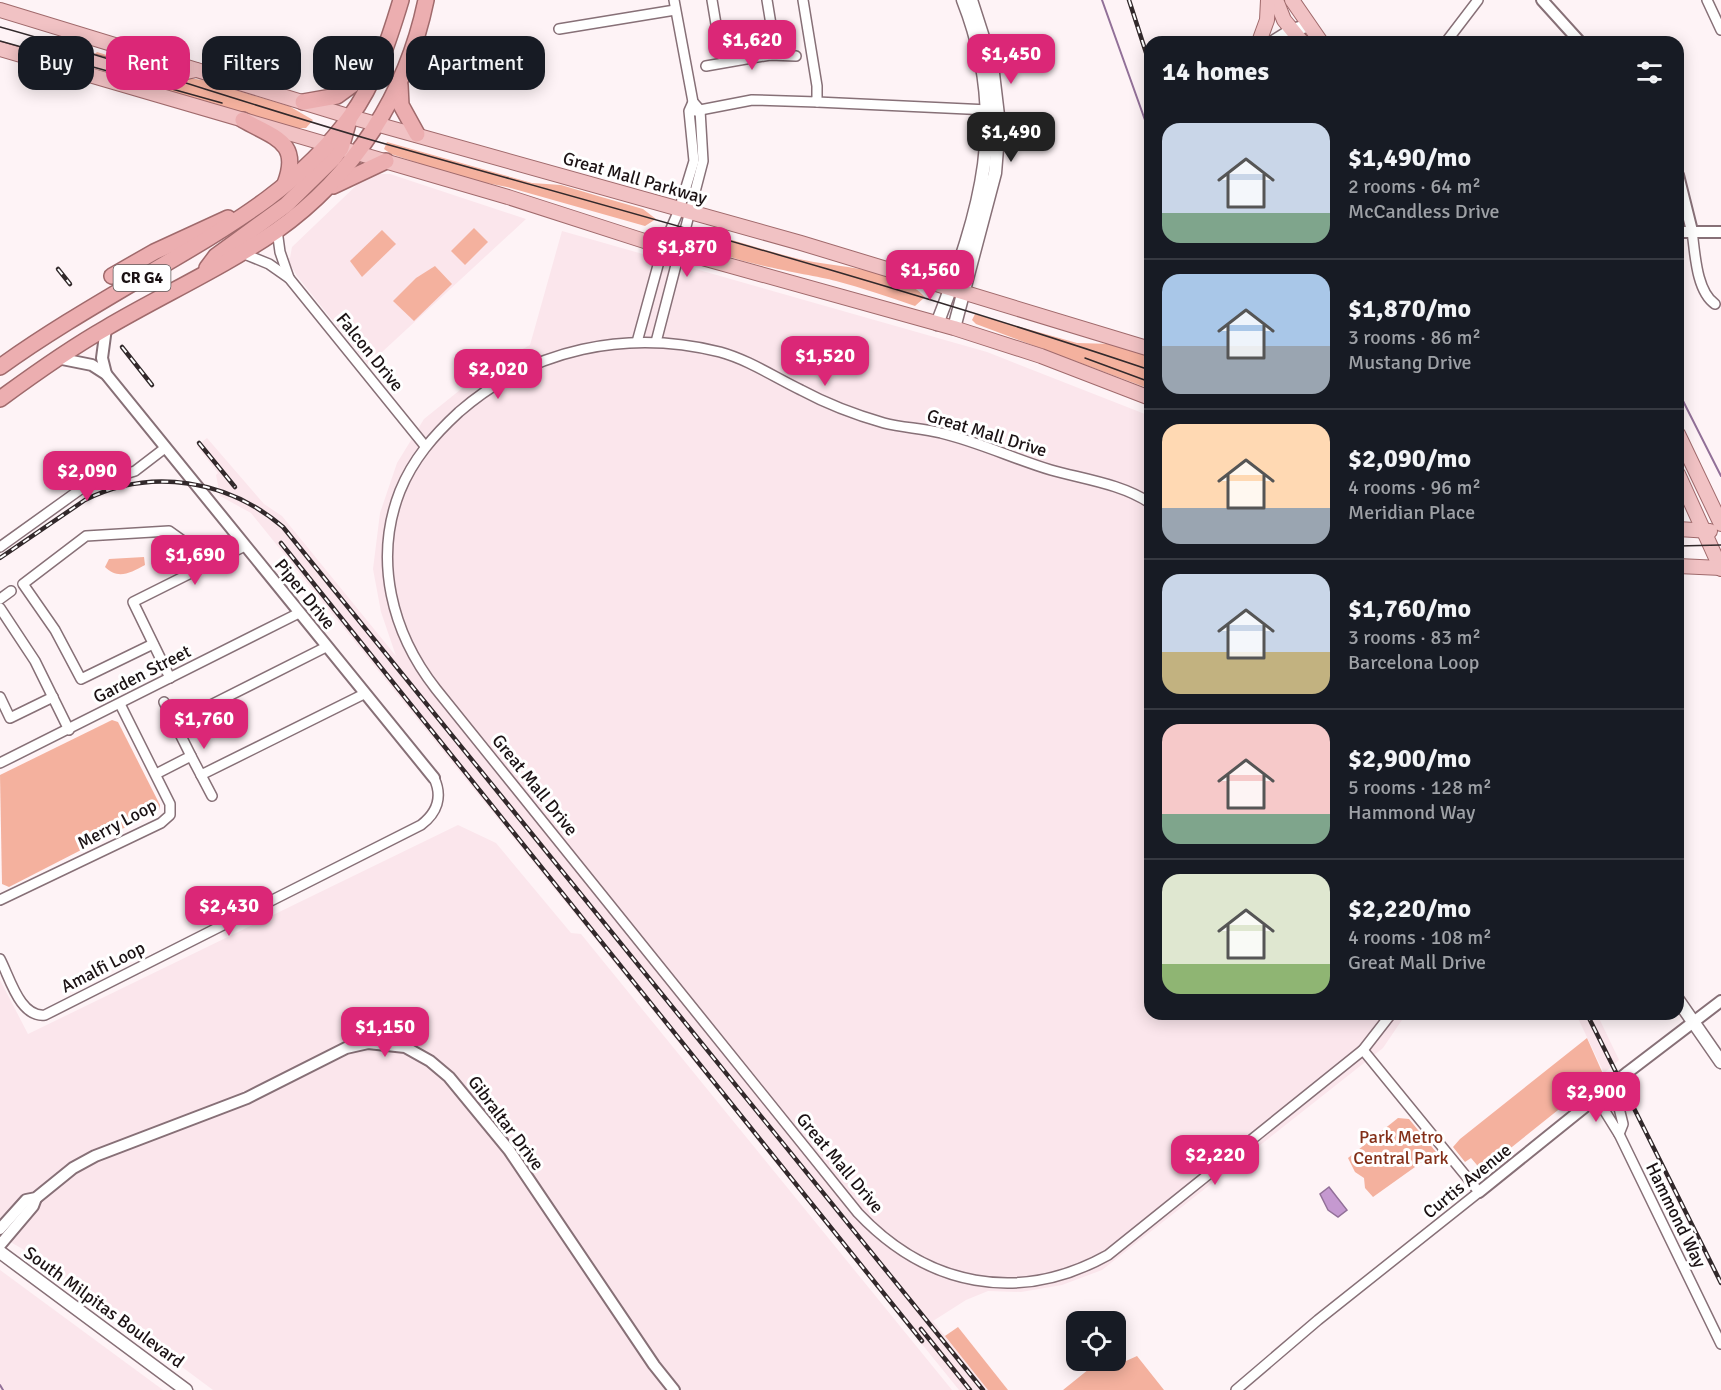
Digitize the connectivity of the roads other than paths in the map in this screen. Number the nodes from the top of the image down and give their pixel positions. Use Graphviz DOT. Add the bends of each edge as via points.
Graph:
graph roads {
  1 [pos="401,0"];
  2 [pos="426,0"];
  3 [pos="674,0"];
  4 [pos="712,0"];
  5 [pos="767,0"];
  6 [pos="803,0"];
  7 [pos="963,0"];
  8 [pos="971,0"];
  9 [pos="1268,0"];
  10 [pos="1276,0"];
  11 [pos="1292,0"];
  12 [pos="1478,0"];
  13 [pos="1542,0"];
  14 [pos="1707,0"];
  15 [pos="0,10"];
  16 [pos="675,10"];
  17 [pos="1307,26"];
  18 [pos="559,29"];
  19 [pos="1721,30"];
  20 [pos="388,36"];
  21 [pos="1261,36"];
  22 [pos="1295,36"];
  23 [pos="1298,36"];
  24 [pos="1316,36"];
  25 [pos="1451,36"];
  26 [pos="1571,36"];
  27 [pos="0,49"];
  28 [pos="18,54"];
  29 [pos="770,55"];
  30 [pos="796,56"];
  31 [pos="725,61"];
  32 [pos="94,62"];
  33 [pos="706,66"];
  34 [pos="196,70"];
  35 [pos="94,77"];
  36 [pos="400,80"];
  37 [pos="345,90"];
  38 [pos="365,90"];
  39 [pos="303,102"];
  40 [pos="817,102"];
  41 [pos="691,107"];
  42 [pos="700,110"];
  43 [pos="988,110"];
  44 [pos="351,117"];
  45 [pos="243,120"];
  46 [pos="379,123"];
  47 [pos="417,134"];
  48 [pos="326,144"];
  49 [pos="341,148"];
  50 [pos="357,153"];
  51 [pos="387,161"];
  52 [pos="283,189"];
  53 [pos="325,190"];
  54 [pos="1684,199"];
  55 [pos="264,203"];
  56 [pos="685,212"];
  57 [pos="277,230"];
  58 [pos="1692,231"];
  59 [pos="1684,232"];
  60 [pos="1721,232"];
  61 [pos="663,247"];
  62 [pos="680,252"];
  63 [pos="242,253"];
  64 [pos="112,276"];
  65 [pos="200,277"];
  66 [pos="288,278"];
  67 [pos="957,292"];
  68 [pos="1715,304"];
  69 [pos="937,324"];
  70 [pos="106,327"];
  71 [pos="954,328"];
  72 [pos="637,342"];
  73 [pos="656,342"];
  74 [pos="1144,347"];
  75 [pos="57,358"];
  76 [pos="0,367"];
  77 [pos="106,374"];
  78 [pos="1144,396"];
  79 [pos="0,399"];
  80 [pos="425,447"];
  81 [pos="1684,447"];
  82 [pos="165,448"];
  83 [pos="1684,487"];
  84 [pos="1144,500"];
  85 [pos="1721,525"];
  86 [pos="1684,530"];
  87 [pos="1721,530"];
  88 [pos="1704,532"];
  89 [pos="245,546"];
  90 [pos="0,547"];
  91 [pos="206,565"];
  92 [pos="1684,566"];
  93 [pos="1721,568"];
  94 [pos="11,591"];
  95 [pos="0,599"];
  96 [pos="0,608"];
  97 [pos="299,613"];
  98 [pos="153,644"];
  99 [pos="326,647"];
  100 [pos="170,678"];
  101 [pos="364,694"];
  102 [pos="0,697"];
  103 [pos="52,697"];
  104 [pos="164,702"];
  105 [pos="120,704"];
  106 [pos="175,723"];
  107 [pos="69,730"];
  108 [pos="191,756"];
  109 [pos="0,763"];
  110 [pos="156,774"];
  111 [pos="201,774"];
  112 [pos="434,778"];
  113 [pos="212,796"];
  114 [pos="0,900"];
  115 [pos="0,959"];
  116 [pos="1721,1001"];
  117 [pos="1684,1008"];
  118 [pos="1386,1020"];
  119 [pos="1693,1021"];
  120 [pos="1363,1050"];
  121 [pos="1721,1062"];
  122 [pos="1619,1078"];
  123 [pos="1596,1097"];
  124 [pos="1618,1134"];
  125 [pos="1479,1192"];
  126 [pos="36,1198"];
  127 [pos="0,1229"];
  128 [pos="0,1245"];
  129 [pos="0,1252"];
  130 [pos="1721,1344"];
  131 [pos="186,1390"];
  132 [pos="674,1390"];
  133 [pos="1236,1390"];
  1 -- 20 [label="highway, CR G4"];
  2 -- 36 [label="highway, CR G4" via="412,55"];
  3 -- 16 [label="street"];
  4 -- 31 [label="street"];
  5 -- 29 [label="street" via="775,49"];
  6 -- 40 [label="street"];
  7 -- 43 [label="main road" via="982,61"];
  8 -- 67 [label="main road" via="992,65 999,124 995,173"];
  9 -- 21 [label="main road"];
  10 -- 22 [label="main road"];
  11 -- 17 [label="main road"];
  12 -- 25 [label="street"];
  13 -- 26 [label="street"];
  14 -- 19 [label="street"];
  15 -- 34 [label="main road, Great Mall Parkway"];
  16 -- 18 [label="street"];
  16 -- 41 [label="street"];
  17 -- 23 [label="main road"];
  17 -- 24 [label="main road"];
  27 -- 28 [label="main road"];
  29 -- 30 [label="street"];
  29 -- 31 [label="street"];
  31 -- 33 [label="street"];
  32 -- 34 [label="main road" via="159,78"];
  34 -- 39 [label="main road, Great Mall Parkway"];
  35 -- 45 [label="main road"];
  36 -- 46 [label="highway, CR G4"];
  36 -- 47 [label="highway" via="401,105"];
  37 -- 39 [label="highway" via="337,96"];
  38 -- 44 [label="highway, CR G4"];
  39 -- 44 [label="main road, Great Mall Parkway"];
  40 -- 42 [label="street" via="752,100"];
  40 -- 43 [label="street"];
  41 -- 42 [label="street"];
  41 -- 56 [label="street" via="694,161"];
  42 -- 56 [label="street" via="703,160"];
  43 -- 67 [label="main road" via="983,178"];
  44 -- 46 [label="main road, Great Mall Parkway"];
  44 -- 48 [label="highway, CR G4"];
  44 -- 49 [label="highway"];
  45 -- 48 [label="main road"];
  45 -- 52 [label="highway" via="286,147 291,162"];
  46 -- 47 [label="main road, Great Mall Parkway"];
  46 -- 50 [label="highway, CR G4"];
  47 -- 56 [label="main road, Great Mall Parkway"];
  48 -- 49 [label="main road"];
  48 -- 52 [label="highway, CR G4"];
  49 -- 50 [label="main road"];
  49 -- 65 [label="highway" via="285,205 216,256"];
  50 -- 51 [label="main road"];
  50 -- 53 [label="highway, CR G4"];
  51 -- 53 [label="highway"];
  51 -- 61 [label="main road"];
  52 -- 55 [label="highway, CR G4"];
  53 -- 57 [label="highway, CR G4"];
  54 -- 58 [label="street"];
  55 -- 64 [label="highway" via="154,252"];
  55 -- 76 [label="highway, CR G4" via="39,339"];
  56 -- 61 [label="street"];
  56 -- 62 [label="street"];
  56 -- 67 [label="main road, Great Mall Parkway"];
  57 -- 63 [label="highway, CR G4"];
  57 -- 66 [label="street, Falcon Drive"];
  58 -- 59 [label="street"];
  58 -- 60 [label="street"];
  58 -- 68 [label="street" via="1701,281 1708,299"];
  61 -- 62 [label="main road"];
  61 -- 72 [label="street"];
  62 -- 69 [label="main road"];
  62 -- 73 [label="street"];
  63 -- 65 [label="highway, CR G4"];
  63 -- 66 [label="street, Falcon Drive" via="269,264"];
  65 -- 70 [label="highway, CR G4"];
  66 -- 80 [label="street, Falcon Drive"];
  67 -- 69 [label="main road"];
  67 -- 71 [label="main road"];
  67 -- 74 [label="main road, Great Mall Parkway"];
  69 -- 71 [label="main road"];
  70 -- 75 [label="highway, CR G4"];
  70 -- 77 [label="street" via="102,358"];
  71 -- 78 [label="main road"];
  72 -- 73 [label="street, Great Mall Drive"];
  72 -- 80 [label="street, Great Mall Drive" via="582,349 526,368 466,406"];
  73 -- 84 [label="street, Great Mall Drive" via="721,352 852,412 951,436"];
  75 -- 77 [label="street, Piper Drive" via="92,365"];
  75 -- 79 [label="highway, CR G4"];
  77 -- 82 [label="street, Piper Drive"];
  80 -- 120 [label="street, Great Mall Drive" via="397,499 388,553 396,615 415,660 827,1176 874,1230 913,1259 950,1275 996,1283 1049,1278 1090,1264 1126,1241"];
  81 -- 85 [label="main road"];
  82 -- 89 [label="street, Piper Drive"];
  82 -- 90 [label="street" via="135,471 85,486"];
  83 -- 88 [label="main road"];
  86 -- 88 [label="main road"];
  87 -- 88 [label="main road"];
  88 -- 93 [label="main road"];
  89 -- 91 [label="street"];
  89 -- 97 [label="street, Piper Drive"];
  91 -- 98 [label="street" via="133,602"];
  91 -- 98 [label="street" via="197,551 169,531 86,536 23,584 55,630 81,679"];
  92 -- 93 [label="main road"];
  94 -- 95 [label="street"];
  96 -- 103 [label="street" via="35,661"];
  97 -- 99 [label="street, Piper Drive"];
  97 -- 100 [label="street, Garden Street"];
  98 -- 100 [label="street"];
  99 -- 101 [label="street, Piper Drive"];
  99 -- 106 [label="street"];
  100 -- 105 [label="street, Garden Street"];
  101 -- 111 [label="street"];
  101 -- 112 [label="street, Piper Drive"];
  102 -- 103 [label="street" via="10,718"];
  103 -- 107 [label="street"];
  104 -- 106 [label="street"];
  105 -- 107 [label="street, Garden Street"];
  105 -- 110 [label="street, Merry Loop"];
  106 -- 108 [label="street"];
  107 -- 109 [label="street, Garden Street"];
  108 -- 110 [label="street"];
  108 -- 111 [label="street"];
  110 -- 114 [label="street, Merry Loop" via="170,804 166,819"];
  111 -- 113 [label="street"];
  112 -- 115 [label="street, Amalfi Loop" via="438,802 421,825 45,1015 27,1011"];
  116 -- 119 [label="street, Curtis Avenue"];
  117 -- 119 [label="main road"];
  118 -- 120 [label="street, Great Mall Drive"];
  119 -- 121 [label="main road"];
  119 -- 122 [label="street, Curtis Avenue"];
  120 -- 125 [label="street"];
  122 -- 123 [label="street, Curtis Avenue"];
  122 -- 124 [label="street, Hammond Way" via="1623,1124"];
  123 -- 124 [label="street, Hammond Way"];
  123 -- 125 [label="street, Curtis Avenue"];
  124 -- 130 [label="street, Hammond Way"];
  125 -- 133 [label="street, Curtis Avenue"];
  126 -- 127 [label="street, Gibraltar Drive" via="26,1200"];
  126 -- 128 [label="street, Gibraltar Drive"];
  126 -- 132 [label="street, Gibraltar Drive" via="95,1156 247,1098 346,1048 368,1043 405,1047 449,1077 504,1144"];
  129 -- 131 [label="main road, South Milpitas Boulevard"];
}
